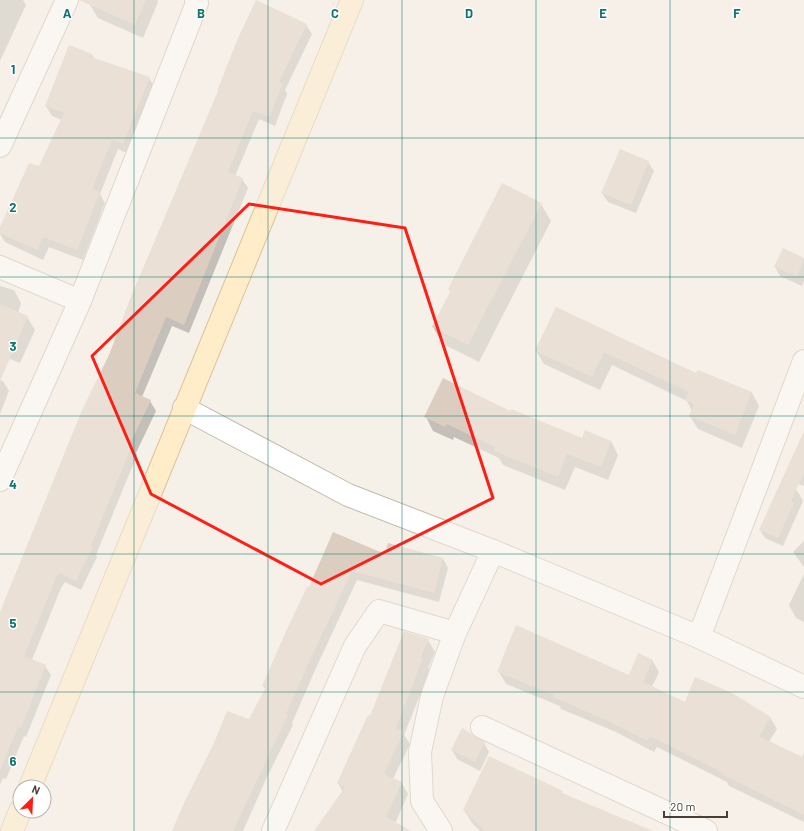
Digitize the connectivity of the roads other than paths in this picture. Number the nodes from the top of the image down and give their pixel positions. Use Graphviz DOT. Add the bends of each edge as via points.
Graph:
graph roads {
  1 [pos="67,0"];
  2 [pos="196,0"];
  3 [pos="352,0"];
  4 [pos="0,146"];
  5 [pos="0,267"];
  6 [pos="80,301"];
  7 [pos="804,361"];
  8 [pos="184,408"];
  9 [pos="0,480"];
  10 [pos="493,551"];
  11 [pos="455,633"];
  12 [pos="699,637"];
  13 [pos="804,687"];
  14 [pos="482,727"];
  15 [pos="33,779"];
  16 [pos="17,819"];
  17 [pos="12,831"];
  18 [pos="273,831"];
  19 [pos="442,831"];
  20 [pos="706,831"];
  1 -- 4 [label="street"];
  2 -- 6 [label="street"];
  3 -- 8 [label="street"];
  5 -- 6 [label="street"];
  6 -- 9 [label="street"];
  7 -- 12 [label="street"];
  8 -- 10 [label="street" via="348,495"];
  8 -- 15 [label="street"];
  10 -- 11 [label="street"];
  10 -- 12 [label="street"];
  11 -- 18 [label="street" via="379,611 354,646"];
  11 -- 19 [label="street" via="432,696 420,752 422,801"];
  12 -- 13 [label="street"];
  14 -- 20 [label="street"];
  16 -- 17 [label="street"];
}
